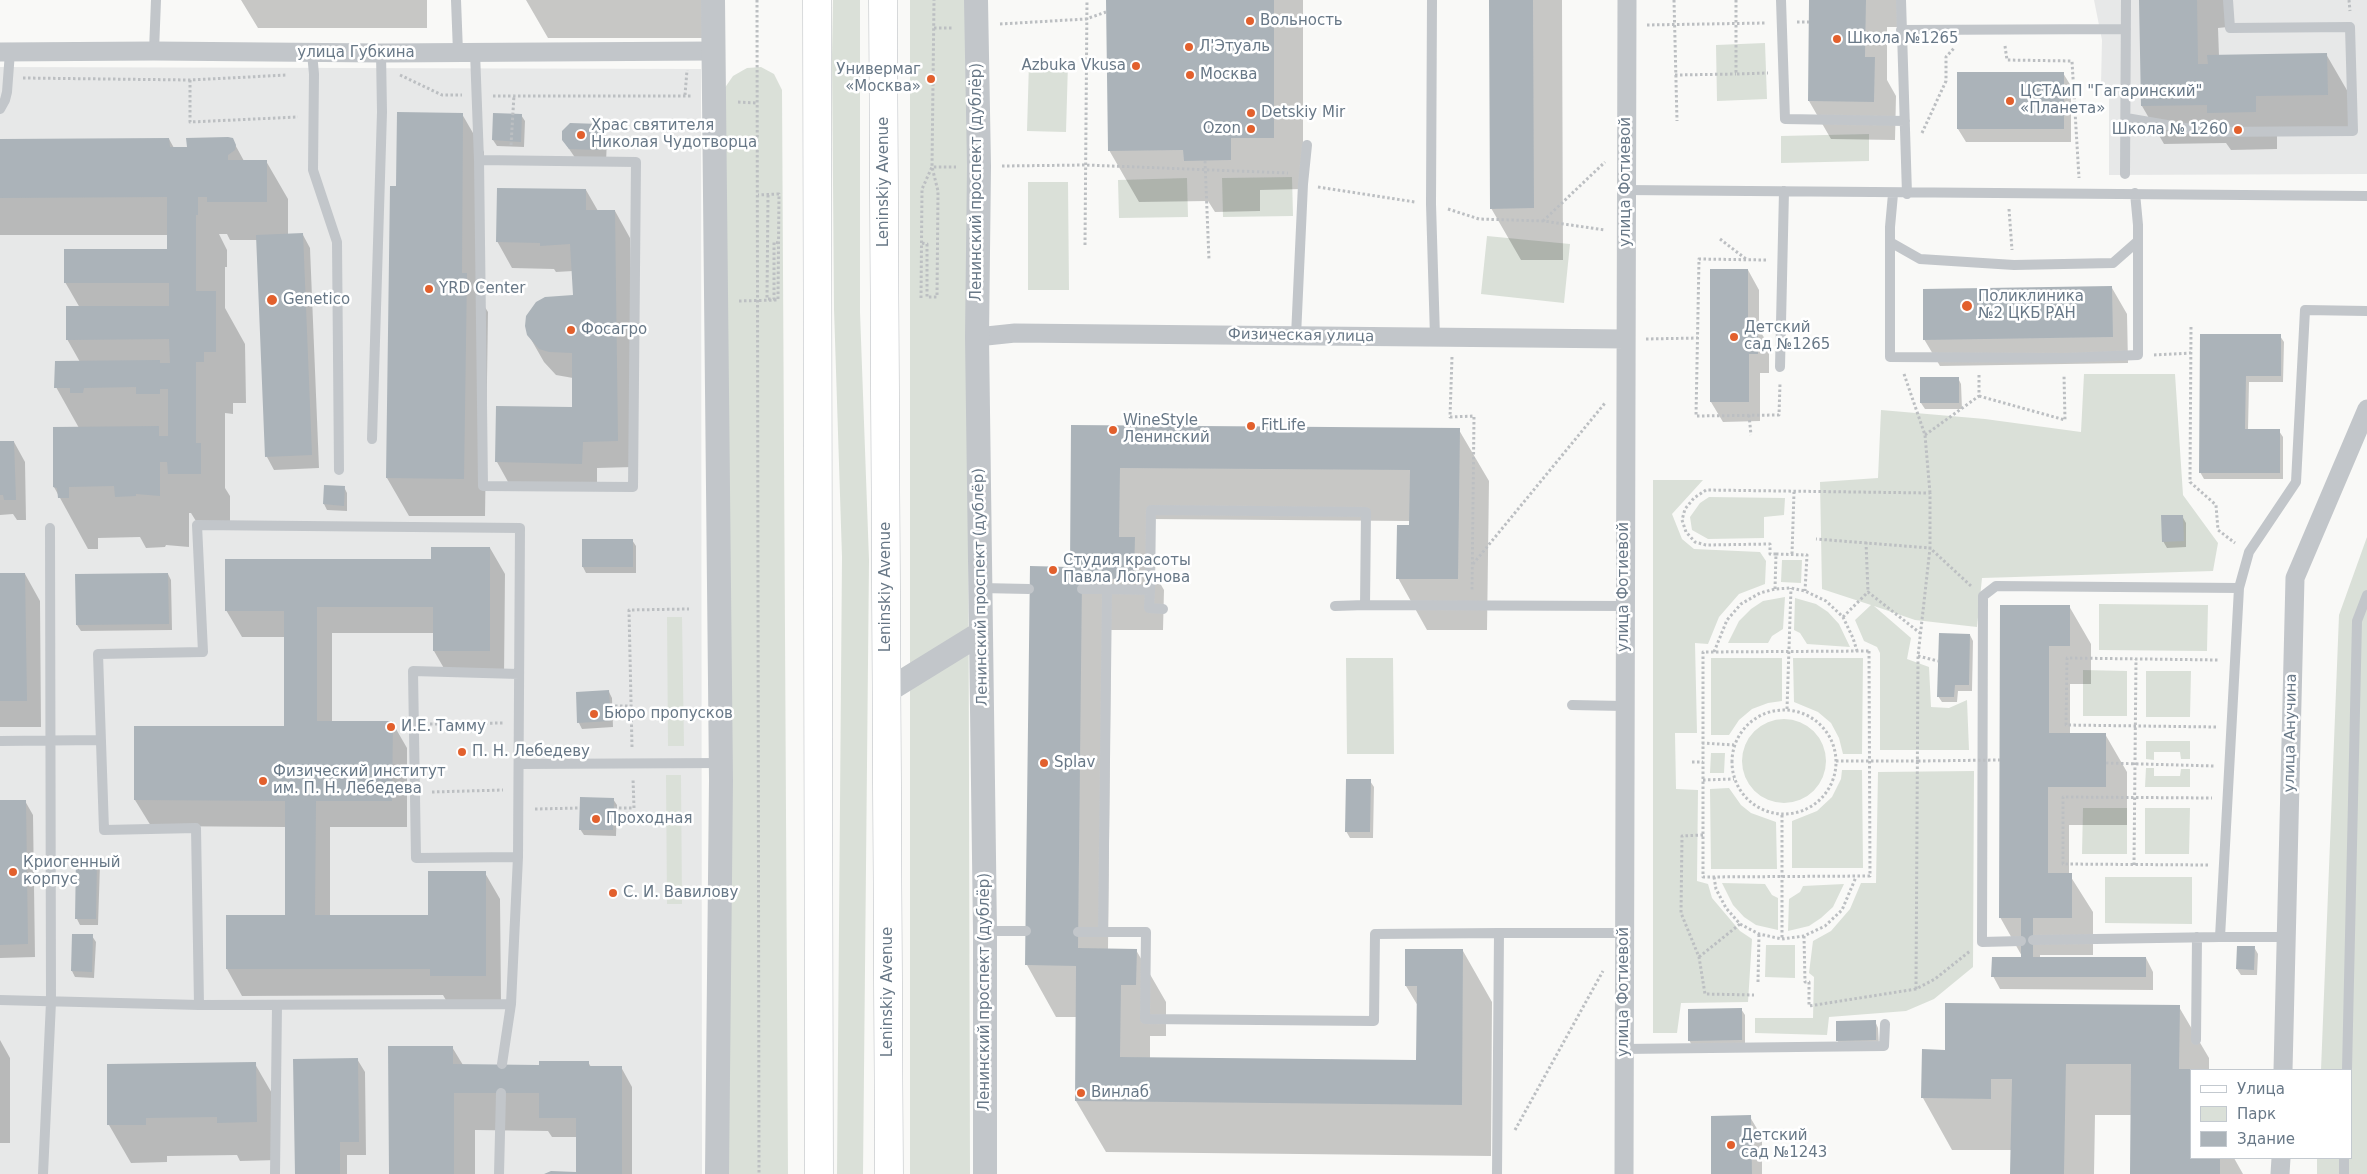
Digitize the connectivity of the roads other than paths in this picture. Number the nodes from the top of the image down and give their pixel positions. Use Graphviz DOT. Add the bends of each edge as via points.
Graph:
graph roads {
  1 [pos="156,0"];
  2 [pos="456,0"];
  3 [pos="713,0"];
  4 [pos="817,0"];
  5 [pos="883,0"];
  6 [pos="976,0"];
  7 [pos="1432,0"];
  8 [pos="1627,0"];
  9 [pos="1781,0"];
  10 [pos="1901,0"];
  11 [pos="2126,0"];
  12 [pos="2228,0"];
  13 [pos="2126,29"];
  14 [pos="1901,30"];
  15 [pos="154,51"];
  16 [pos="712,51"];
  17 [pos="5,52"];
  18 [pos="466,52"];
  19 [pos="312,53"];
  20 [pos="380,53"];
  21 [pos="0,109"];
  22 [pos="2126,118"];
  23 [pos="1905,121"];
  24 [pos="1307,145"];
  25 [pos="479,160"];
  26 [pos="2125,174"];
  27 [pos="1625,190"];
  28 [pos="1784,191"];
  29 [pos="2135,193"];
  30 [pos="1894,194"];
  31 [pos="1907,194"];
  32 [pos="2367,196"];
  33 [pos="2138,241"];
  34 [pos="1890,242"];
  35 [pos="2367,311"];
  36 [pos="1296,336"];
  37 [pos="977,337"];
  38 [pos="1435,337"];
  39 [pos="1625,339"];
  40 [pos="1780,367"];
  41 [pos="2367,409"];
  42 [pos="372,439"];
  43 [pos="339,470"];
  44 [pos="50,528"];
  45 [pos="981,588"];
  46 [pos="2239,588"];
  47 [pos="1029,589"];
  48 [pos="1082,589"];
  49 [pos="1107,589"];
  50 [pos="1150,590"];
  51 [pos="2367,594"];
  52 [pos="1365,605"];
  53 [pos="1335,606"];
  54 [pos="1624,606"];
  55 [pos="1163,610"];
  56 [pos="981,633"];
  57 [pos="519,674"];
  58 [pos="887,691"];
  59 [pos="1572,706"];
  60 [pos="1624,706"];
  61 [pos="101,740"];
  62 [pos="0,741"];
  63 [pos="50,741"];
  64 [pos="721,762"];
  65 [pos="519,764"];
  66 [pos="518,857"];
  67 [pos="985,931"];
  68 [pos="1026,932"];
  69 [pos="1078,932"];
  70 [pos="1103,932"];
  71 [pos="1499,933"];
  72 [pos="1624,933"];
  73 [pos="2197,937"];
  74 [pos="2220,937"];
  75 [pos="2286,937"];
  76 [pos="2033,940"];
  77 [pos="2021,941"];
  78 [pos="0,1000"];
  79 [pos="51,1002"];
  80 [pos="511,1004"];
  81 [pos="199,1005"];
  82 [pos="278,1005"];
  83 [pos="1885,1024"];
  84 [pos="2196,1040"];
  85 [pos="1624,1049"];
  86 [pos="502,1064"];
  87 [pos="2283,1069"];
  88 [pos="2347,1069"];
  89 [pos="502,1093"];
  90 [pos="2281,1159"];
  91 [pos="2344,1159"];
  92 [pos="1497,1169"];
  93 [pos="43,1174"];
  94 [pos="275,1174"];
  95 [pos="499,1174"];
  96 [pos="718,1174"];
  97 [pos="819,1174"];
  98 [pos="890,1174"];
  99 [pos="985,1174"];
  100 [pos="1624,1174"];
  101 [pos="2280,1174"];
  102 [pos="2344,1174"];
  1 -- 15 [label="lane"];
  2 -- 18 [label="lane"];
  3 -- 16 [label="street"];
  4 -- 97 [label="main road"];
  5 -- 58 [label="main road, Leninskiy Avenue"];
  6 -- 37 [label="street, Ленинский проспект (дублёр)" via="979,166"];
  7 -- 38 [label="lane"];
  8 -- 27 [label="street, улица Фотиевой"];
  9 -- 23 [label="lane" via="1785,119"];
  10 -- 14 [label="lane"];
  11 -- 13 [label="lane"];
  12 -- 22 [label="lane" via="2230,28 2350,27 2353,131 2208,132"];
  13 -- 14 [label="lane"];
  13 -- 22 [label="lane"];
  14 -- 23 [label="lane"];
  15 -- 17 [label="street, улица Губкина"];
  15 -- 19 [label="street, улица Губкина"];
  16 -- 18 [label="street, улица Губкина"];
  16 -- 64 [label="street"];
  17 -- 21 [label="lane" via="8,78 6,100"];
  18 -- 20 [label="street, улица Губкина"];
  18 -- 25 [label="lane" via="477,96"];
  19 -- 20 [label="street, улица Губкина"];
  19 -- 43 [label="lane" via="313,170 337,242"];
  20 -- 42 [label="lane" via="383,74"];
  22 -- 26 [label="lane"];
  23 -- 31 [label="lane"];
  24 -- 36 [label="lane"];
  25 -- 25 [label="lane" via="483,486 633,488 636,162"];
  27 -- 28 [label="lane"];
  27 -- 39 [label="street, улица Фотиевой"];
  28 -- 30 [label="lane"];
  28 -- 40 [label="lane"];
  29 -- 31 [label="lane"];
  29 -- 32 [label="lane"];
  29 -- 33 [label="lane"];
  30 -- 31 [label="lane"];
  30 -- 34 [label="lane"];
  33 -- 34 [label="lane" via="2113,263 2014,265 1920,259"];
  33 -- 34 [label="lane" via="2138,355 2064,358 1890,357"];
  35 -- 46 [label="lane" via="2305,310 2296,482 2249,554"];
  36 -- 37 [label="street, Физическая улица" via="1015,334"];
  36 -- 38 [label="street, Физическая улица"];
  37 -- 45 [label="street, Ленинский проспект (дублёр)"];
  38 -- 39 [label="street, Физическая улица"];
  39 -- 54 [label="street, улица Фотиевой"];
  41 -- 75 [label="street, улица Анучина" via="2295,578"];
  44 -- 63 [label="lane"];
  45 -- 47 [label="lane"];
  45 -- 56 [label="street, Ленинский проспект (дублёр)"];
  46 -- 74 [label="lane"];
  46 -- 77 [label="lane" via="1996,586 1983,596 1982,942"];
  48 -- 49 [label="lane"];
  49 -- 50 [label="lane"];
  49 -- 70 [label="lane"];
  50 -- 52 [label="lane" via="1151,510 1366,512"];
  50 -- 55 [label="lane" via="1149,608"];
  51 -- 88 [label="lane" via="2357,621"];
  52 -- 53 [label="lane"];
  52 -- 54 [label="lane"];
  54 -- 60 [label="street, улица Фотиевой"];
  56 -- 58 [label="street"];
  56 -- 67 [label="street, Ленинский проспект (дублёр)"];
  57 -- 61 [label="lane" via="520,528 197,526 203,652 98,654"];
  57 -- 65 [label="lane"];
  57 -- 66 [label="lane" via="413,672 416,858"];
  58 -- 98 [label="main road, Leninskiy Avenue"];
  59 -- 60 [label="lane"];
  60 -- 72 [label="street, улица Фотиевой"];
  61 -- 63 [label="lane"];
  61 -- 81 [label="lane" via="104,830 196,828"];
  62 -- 63 [label="lane"];
  63 -- 79 [label="lane"];
  64 -- 65 [label="lane"];
  64 -- 96 [label="street"];
  65 -- 66 [label="lane"];
  66 -- 80 [label="lane"];
  67 -- 68 [label="lane"];
  67 -- 99 [label="street, Ленинский проспект (дублёр)"];
  69 -- 70 [label="lane"];
  70 -- 71 [label="lane" via="1146,932 1145,1019 1364,1020 1374,1020 1375,934"];
  71 -- 72 [label="lane"];
  71 -- 92 [label="lane"];
  72 -- 85 [label="street, улица Фотиевой"];
  73 -- 74 [label="lane"];
  73 -- 76 [label="lane"];
  73 -- 84 [label="lane"];
  74 -- 75 [label="lane"];
  75 -- 87 [label="street, улица Анучина"];
  78 -- 79 [label="lane"];
  79 -- 81 [label="lane"];
  79 -- 93 [label="lane"];
  80 -- 82 [label="lane"];
  80 -- 86 [label="lane"];
  81 -- 82 [label="lane"];
  82 -- 94 [label="lane"];
  83 -- 85 [label="lane" via="1884,1046"];
  85 -- 100 [label="street, улица Фотиевой"];
  89 -- 95 [label="lane"];
  90 -- 101 [label="street"];
  91 -- 102 [label="lane"];
}
